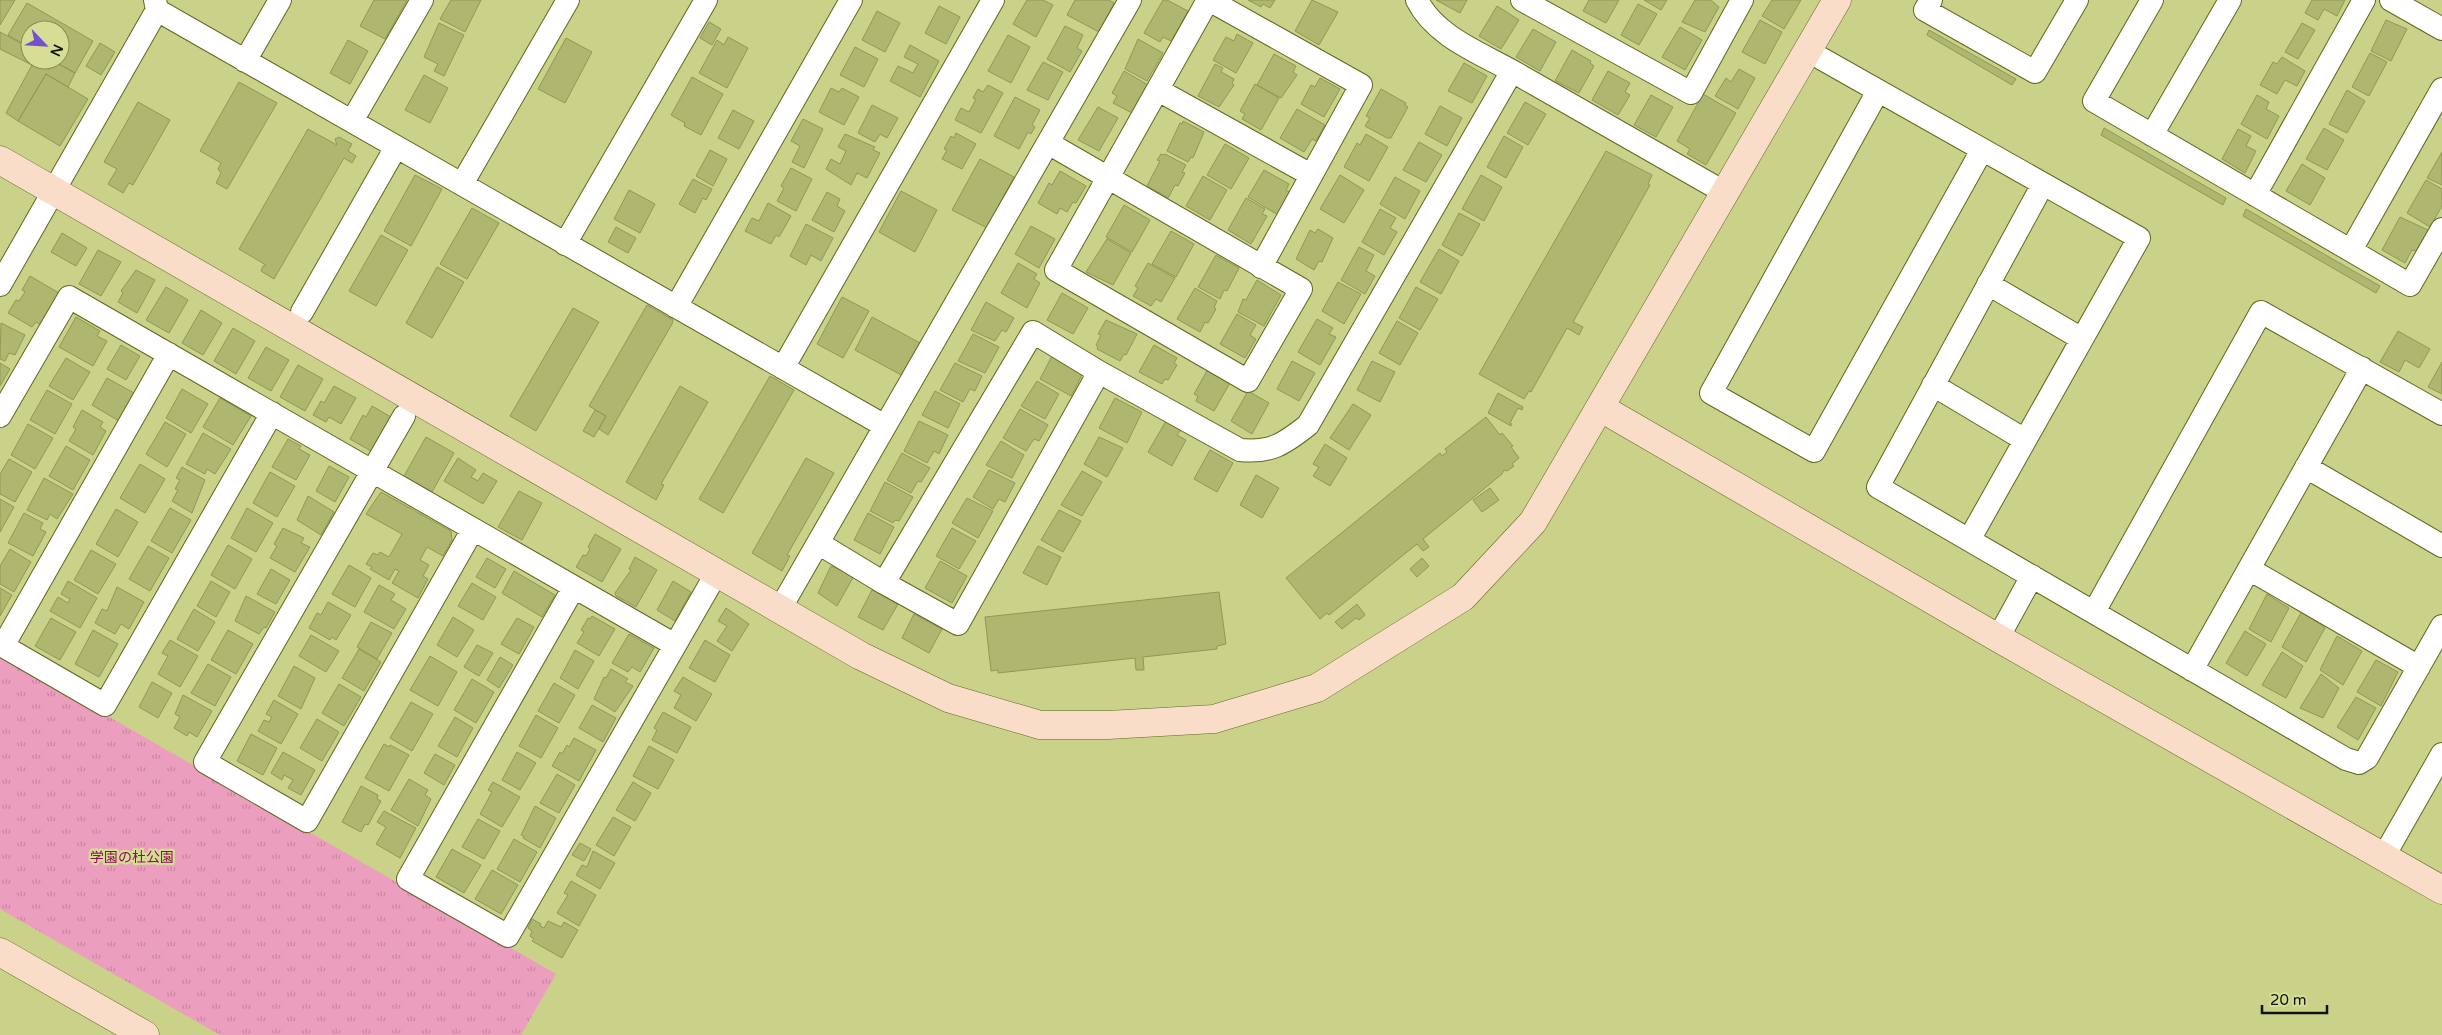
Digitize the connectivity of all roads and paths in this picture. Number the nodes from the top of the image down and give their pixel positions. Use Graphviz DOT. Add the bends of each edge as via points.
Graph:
graph roads {
  1 [pos="280,0"];
  2 [pos="422,0"];
  3 [pos="568,0"];
  4 [pos="706,0"];
  5 [pos="851,0"];
  6 [pos="993,0"];
  7 [pos="1130,0"];
  8 [pos="1208,0"];
  9 [pos="1417,0"];
  10 [pos="1522,0"];
  11 [pos="1742,0"];
  12 [pos="1837,0"];
  13 [pos="1931,0"];
  14 [pos="2077,0"];
  15 [pos="2152,0"];
  16 [pos="2230,0"];
  17 [pos="2364,0"];
  18 [pos="2390,0"];
  19 [pos="156,5"];
  20 [pos="2442,30"];
  21 [pos="1808,51"];
  22 [pos="245,61"];
  23 [pos="1512,71"];
  24 [pos="2442,89"];
  25 [pos="1158,90"];
  26 [pos="1878,91"];
  27 [pos="352,121"];
  28 [pos="2152,135"];
  29 [pos="1048,143"];
  30 [pos="396,147"];
  31 [pos="1982,150"];
  32 [pos="0,160"];
  33 [pos="1311,176"];
  34 [pos="1109,179"];
  35 [pos="462,184"];
  36 [pos="2043,184"];
  37 [pos="52,191"];
  38 [pos="1724,192"];
  39 [pos="2255,195"];
  40 [pos="2442,229"];
  41 [pos="565,244"];
  42 [pos="2351,250"];
  43 [pos="1261,266"];
  44 [pos="1988,284"];
  45 [pos="0,285"];
  46 [pos="676,306"];
  47 [pos="302,312"];
  48 [pos="2082,339"];
  49 [pos="169,354"];
  50 [pos="783,368"];
  51 [pos="2362,368"];
  52 [pos="1099,372"];
  53 [pos="1933,385"];
  54 [pos="1601,408"];
  55 [pos="272,413"];
  56 [pos="2442,414"];
  57 [pos="0,416"];
  58 [pos="404,416"];
  59 [pos="885,426"];
  60 [pos="2025,440"];
  61 [pos="2306,467"];
  62 [pos="372,471"];
  63 [pos="473,529"];
  64 [pos="1969,540"];
  65 [pos="818,543"];
  66 [pos="2442,546"];
  67 [pos="2249,569"];
  68 [pos="716,574"];
  69 [pos="2032,576"];
  70 [pos="884,583"];
  71 [pos="574,587"];
  72 [pos="780,609"];
  73 [pos="2094,612"];
  74 [pos="2442,626"];
  75 [pos="1998,638"];
  76 [pos="675,645"];
  77 [pos="2418,667"];
  78 [pos="2192,670"];
  79 [pos="2442,754"];
  80 [pos="2384,856"];
  81 [pos="2442,890"];
  82 [pos="0,952"];
  83 [pos="145,1035"];
  1 -- 22 [label="street"];
  2 -- 27 [label="street"];
  3 -- 35 [label="street"];
  4 -- 41 [label="street"];
  5 -- 46 [label="street"];
  6 -- 50 [label="street"];
  7 -- 29 [label="street"];
  8 -- 25 [label="street"];
  8 -- 33 [label="street" via="1361,85"];
  9 -- 23 [label="street" via="1434,25"];
  10 -- 11 [label="street" via="1690,93"];
  12 -- 21 [label="street"];
  13 -- 14 [label="street" via="1925,10 2035,72"];
  15 -- 28 [label="street" via="2094,101"];
  16 -- 28 [label="street"];
  17 -- 39 [label="street"];
  18 -- 20 [label="street"];
  19 -- 22 [label="street"];
  19 -- 37 [label="street"];
  21 -- 26 [label="street"];
  21 -- 38 [label="street"];
  22 -- 27 [label="street"];
  23 -- 38 [label="street"];
  23 -- 52 [label="street" via="1308,425 1285,444 1257,452 1240,450"];
  24 -- 42 [label="street"];
  25 -- 33 [label="street"];
  25 -- 34 [label="street"];
  26 -- 31 [label="street"];
  26 -- 31 [label="street" via="1711,393 1814,451"];
  27 -- 30 [label="street"];
  28 -- 39 [label="street"];
  29 -- 34 [label="street"];
  29 -- 59 [label="street"];
  30 -- 35 [label="street"];
  30 -- 47 [label="street"];
  31 -- 36 [label="street"];
  32 -- 37 [label="street"];
  33 -- 43 [label="street"];
  34 -- 43 [label="street"];
  34 -- 43 [label="street" via="1056,270 1248,381 1301,289"];
  35 -- 41 [label="street"];
  36 -- 44 [label="street"];
  36 -- 48 [label="street" via="2139,238"];
  37 -- 45 [label="street"];
  37 -- 68 [label="street"];
  38 -- 54 [label="street"];
  39 -- 42 [label="street"];
  40 -- 42 [label="street" via="2410,285"];
  41 -- 46 [label="street"];
  44 -- 48 [label="street"];
  44 -- 53 [label="street"];
  46 -- 50 [label="street"];
  48 -- 60 [label="street"];
  49 -- 55 [label="street"];
  49 -- 55 [label="street" via="3,646 105,705"];
  49 -- 57 [label="street" via="69,297"];
  50 -- 59 [label="street"];
  51 -- 56 [label="street"];
  51 -- 61 [label="street"];
  51 -- 73 [label="street" via="2261,312"];
  52 -- 70 [label="street" via="1033,332"];
  52 -- 70 [label="street" via="958,624"];
  53 -- 60 [label="street"];
  53 -- 64 [label="street" via="1878,487"];
  54 -- 72 [label="street" via="1533,522 1463,597 1317,688 1214,719 1040,725 948,698 861,656"];
  54 -- 75 [label="street"];
  55 -- 62 [label="street"];
  58 -- 62 [label="street"];
  59 -- 65 [label="street"];
  60 -- 64 [label="street"];
  61 -- 66 [label="street"];
  61 -- 67 [label="street"];
  62 -- 63 [label="street"];
  62 -- 63 [label="street" via="205,762 298,816 307,821"];
  63 -- 71 [label="street"];
  64 -- 69 [label="street"];
  65 -- 70 [label="street"];
  65 -- 72 [label="street"];
  67 -- 77 [label="street"];
  67 -- 78 [label="street"];
  68 -- 72 [label="street"];
  68 -- 76 [label="street"];
  69 -- 73 [label="street"];
  69 -- 75 [label="street"];
  71 -- 76 [label="street"];
  71 -- 76 [label="street" via="408,879 508,936"];
  73 -- 78 [label="street"];
  74 -- 77 [label="street"];
  75 -- 80 [label="street"];
  77 -- 78 [label="street" via="2366,758 2359,763 2346,759"];
  79 -- 80 [label="street"];
  80 -- 81 [label="street"];
  82 -- 83 [label="street"];
}
